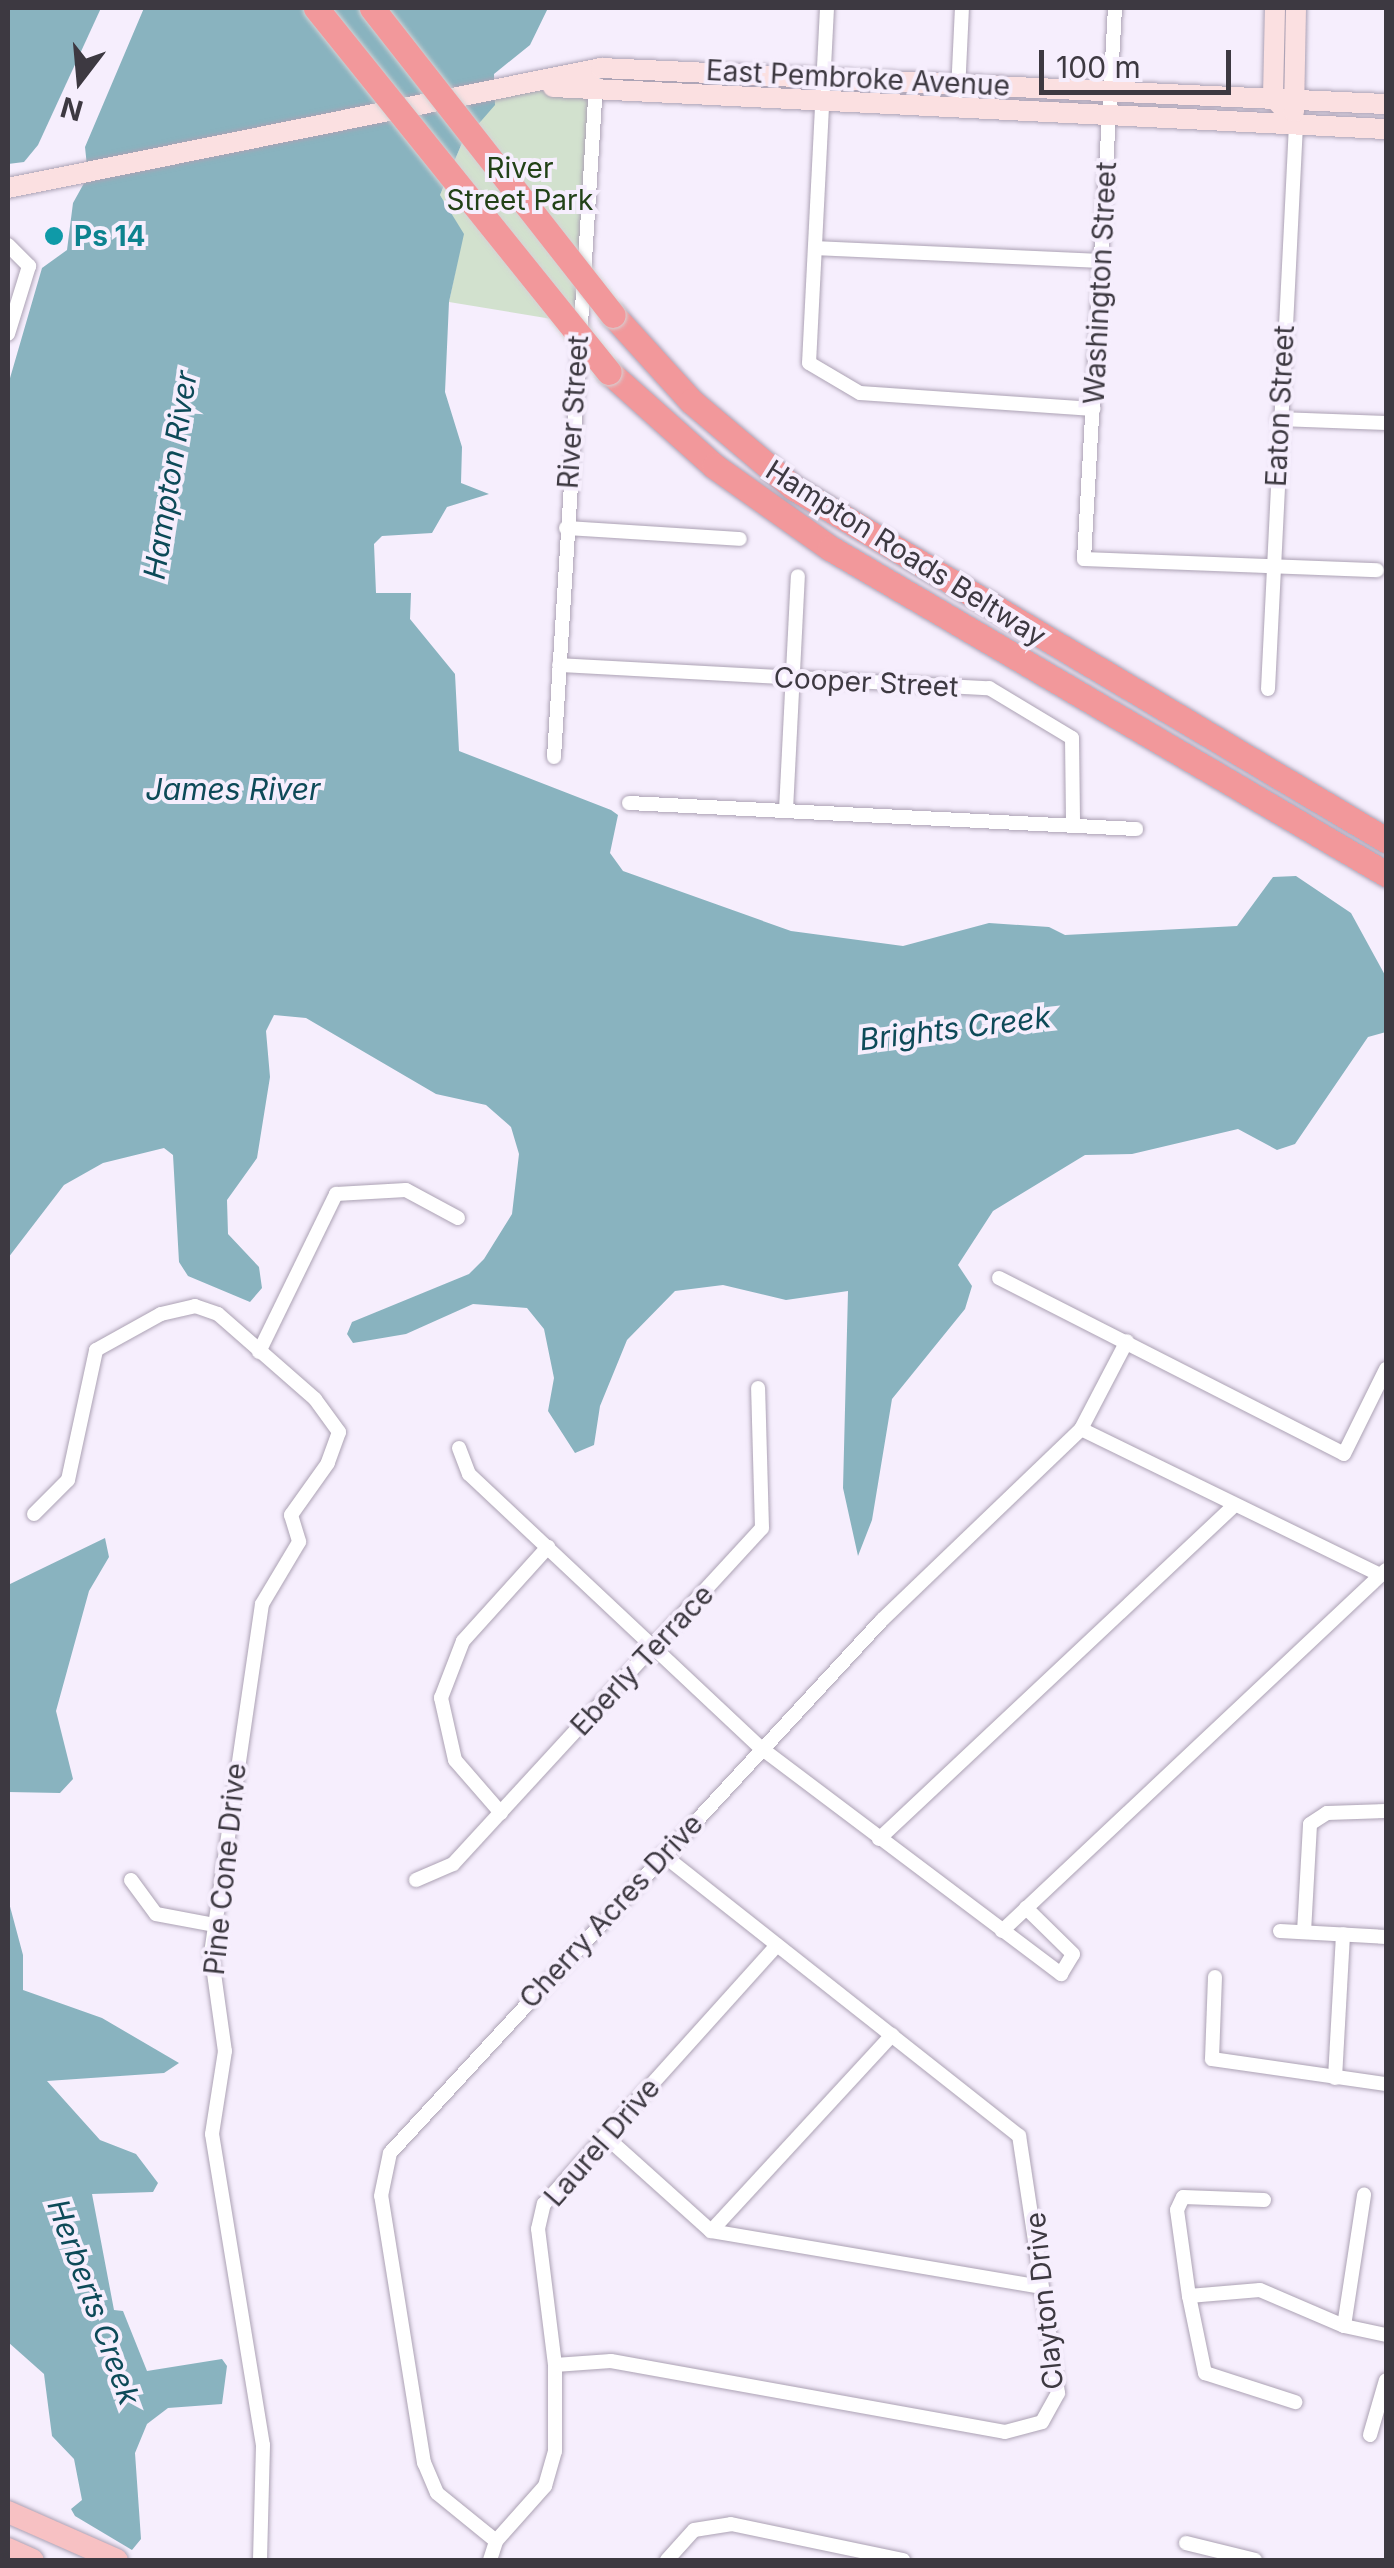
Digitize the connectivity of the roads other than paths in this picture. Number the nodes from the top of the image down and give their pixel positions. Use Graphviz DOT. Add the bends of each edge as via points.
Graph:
graph roads {
  1 [pos="316,8"];
  2 [pos="372,8"];
  3 [pos="826,8"];
  4 [pos="962,8"];
  5 [pos="1115,8"];
  6 [pos="1275,8"];
  7 [pos="1296,8"];
  8 [pos="596,77"];
  9 [pos="958,83"];
  10 [pos="822,87"];
  11 [pos="1111,90"];
  12 [pos="1283,98"];
  13 [pos="1386,104"];
  14 [pos="957,105"];
  15 [pos="1109,113"];
  16 [pos="1296,124"];
  17 [pos="1386,128"];
  18 [pos="8,188"];
  19 [pos="8,245"];
  20 [pos="815,248"];
  21 [pos="1100,261"];
  22 [pos="8,334"];
  23 [pos="1093,408"];
  24 [pos="1279,418"];
  25 [pos="1386,423"];
  26 [pos="566,528"];
  27 [pos="740,539"];
  28 [pos="1272,565"];
  29 [pos="1377,570"];
  30 [pos="798,576"];
  31 [pos="558,665"];
  32 [pos="793,677"];
  33 [pos="1268,689"];
  34 [pos="554,756"];
  35 [pos="630,803"];
  36 [pos="786,810"];
  37 [pos="1072,826"];
  38 [pos="1136,830"];
  39 [pos="1386,840"];
  40 [pos="1386,874"];
  41 [pos="458,1218"];
  42 [pos="999,1278"];
  43 [pos="1127,1341"];
  44 [pos="259,1352"];
  45 [pos="1386,1370"];
  46 [pos="758,1388"];
  47 [pos="1081,1429"];
  48 [pos="458,1448"];
  49 [pos="1234,1506"];
  50 [pos="34,1514"];
  51 [pos="548,1547"];
  52 [pos="1383,1572"];
  53 [pos="656,1645"];
  54 [pos="762,1748"];
  55 [pos="1386,1811"];
  56 [pos="501,1813"];
  57 [pos="879,1839"];
  58 [pos="663,1855"];
  59 [pos="131,1880"];
  60 [pos="416,1880"];
  61 [pos="1026,1908"];
  62 [pos="214,1925"];
  63 [pos="1002,1930"];
  64 [pos="1280,1931"];
  65 [pos="1304,1932"];
  66 [pos="1343,1934"];
  67 [pos="1386,1937"];
  68 [pos="777,1945"];
  69 [pos="1215,1977"];
  70 [pos="892,2035"];
  71 [pos="1335,2078"];
  72 [pos="1386,2084"];
  73 [pos="604,2136"];
  74 [pos="1364,2195"];
  75 [pos="1264,2200"];
  76 [pos="711,2232"];
  77 [pos="1042,2287"];
  78 [pos="1188,2296"];
  79 [pos="1344,2326"];
  80 [pos="1386,2336"];
  81 [pos="556,2365"];
  82 [pos="1386,2380"];
  83 [pos="1295,2402"];
  84 [pos="1370,2435"];
  85 [pos="8,2512"];
  86 [pos="496,2541"];
  87 [pos="1186,2543"];
  88 [pos="815,2544"];
  89 [pos="8,2549"];
  90 [pos="32,2560"];
  91 [pos="117,2560"];
  92 [pos="260,2560"];
  93 [pos="490,2560"];
  94 [pos="667,2560"];
  95 [pos="817,2560"];
  96 [pos="904,2560"];
  97 [pos="1256,2560"];
  1 -- 40 [label="highway, Hampton Roads Beltway, bridge" via="609,372 714,466 830,548"];
  2 -- 39 [label="highway, Hampton Roads Beltway, bridge" via="613,315 691,401 794,488"];
  3 -- 10 [label="street"];
  4 -- 9 [label="street"];
  5 -- 11 [label="street, Washington Street"];
  6 -- 12 [label="main road"];
  7 -- 12 [label="main road"];
  8 -- 10 [label="main road, East Pembroke Avenue"];
  8 -- 18 [label="main road, East Pembroke Avenue, bridge" via="510,88"];
  8 -- 26 [label="street, River Street"];
  9 -- 10 [label="main road, East Pembroke Avenue"];
  9 -- 11 [label="main road, East Pembroke Avenue"];
  9 -- 14 [label="street"];
  10 -- 14 [label="main road, East Pembroke Avenue"];
  10 -- 20 [label="street"];
  11 -- 12 [label="main road, East Pembroke Avenue"];
  11 -- 15 [label="street, Washington Street"];
  12 -- 13 [label="main road, East Pembroke Avenue"];
  12 -- 16 [label="main road"];
  14 -- 15 [label="main road, East Pembroke Avenue"];
  15 -- 16 [label="main road, East Pembroke Avenue"];
  15 -- 21 [label="street, Washington Street"];
  16 -- 17 [label="main road, East Pembroke Avenue"];
  16 -- 24 [label="street, Eaton Street"];
  19 -- 22 [label="street" via="29,261"];
  20 -- 21 [label="street"];
  20 -- 23 [label="street" via="808,363 860,393"];
  21 -- 23 [label="street, Washington Street"];
  23 -- 28 [label="street, Washington Street" via="1084,559"];
  24 -- 25 [label="street"];
  24 -- 28 [label="street, Eaton Street"];
  26 -- 27 [label="street"];
  26 -- 31 [label="street, River Street"];
  28 -- 29 [label="street"];
  28 -- 33 [label="street, Eaton Street"];
  30 -- 32 [label="street"];
  31 -- 32 [label="street, Cooper Street"];
  31 -- 34 [label="street, River Street"];
  32 -- 36 [label="street"];
  32 -- 37 [label="street, Cooper Street" via="989,688 1072,738"];
  35 -- 36 [label="street"];
  36 -- 37 [label="street"];
  37 -- 38 [label="street"];
  41 -- 44 [label="street" via="406,1190 336,1194"];
  42 -- 43 [label="street"];
  43 -- 45 [label="street" via="1344,1454"];
  43 -- 47 [label="street, Cherry Acres Drive"];
  44 -- 50 [label="street" via="218,1314 195,1306 112,1335 89,1371 82,1441 68,1480"];
  44 -- 62 [label="street, Pine Cone Drive" via="339,1432 328,1463 291,1515 298,1542 262,1604"];
  46 -- 53 [label="street, Eberly Terrace" via="762,1528"];
  47 -- 49 [label="street"];
  47 -- 54 [label="street, Cherry Acres Drive"];
  48 -- 51 [label="street" via="470,1474"];
  49 -- 52 [label="street"];
  49 -- 57 [label="street"];
  51 -- 53 [label="street"];
  51 -- 56 [label="street" via="463,1641 441,1698 455,1760"];
  52 -- 61 [label="street"];
  53 -- 54 [label="street"];
  53 -- 56 [label="street, Eberly Terrace"];
  54 -- 57 [label="street"];
  54 -- 58 [label="street, Cherry Acres Drive"];
  55 -- 65 [label="street" via="1326,1812 1310,1824"];
  56 -- 60 [label="street, Eberly Terrace" via="453,1864"];
  57 -- 63 [label="street"];
  58 -- 68 [label="street, Clayton Drive"];
  58 -- 86 [label="street, Cherry Acres Drive" via="414,2122 384,2167 381,2196 424,2463 437,2493"];
  59 -- 62 [label="street" via="156,1914"];
  61 -- 63 [label="street"];
  61 -- 63 [label="street" via="1073,1954 1069,1969 1051,1971"];
  62 -- 92 [label="street, Pine Cone Drive" via="210,1982 225,2050 212,2134 262,2444"];
  64 -- 65 [label="street"];
  65 -- 66 [label="street"];
  66 -- 67 [label="street"];
  66 -- 71 [label="street"];
  68 -- 70 [label="street, Clayton Drive"];
  68 -- 73 [label="street, Laurel Drive"];
  69 -- 71 [label="street" via="1212,2059"];
  70 -- 76 [label="street"];
  70 -- 77 [label="street, Clayton Drive" via="1019,2136"];
  71 -- 72 [label="street"];
  73 -- 76 [label="street"];
  73 -- 81 [label="street, Laurel Drive" via="552,2191 540,2217"];
  74 -- 79 [label="street"];
  75 -- 78 [label="street" via="1183,2197 1176,2210"];
  76 -- 77 [label="street"];
  77 -- 81 [label="street, Clayton Drive" via="1058,2393 1054,2408 1024,2431 611,2361"];
  78 -- 79 [label="street" via="1260,2290"];
  78 -- 83 [label="street" via="1205,2374"];
  79 -- 80 [label="street"];
  81 -- 86 [label="street, Laurel Drive" via="551,2471"];
  82 -- 84 [label="street"];
  85 -- 91 [label="main road"];
  86 -- 93 [label="street"];
  87 -- 97 [label="street"];
  88 -- 94 [label="street" via="711,2525 678,2541"];
  88 -- 95 [label="street"];
  88 -- 96 [label="street"];
  89 -- 90 [label="main road"];
}
